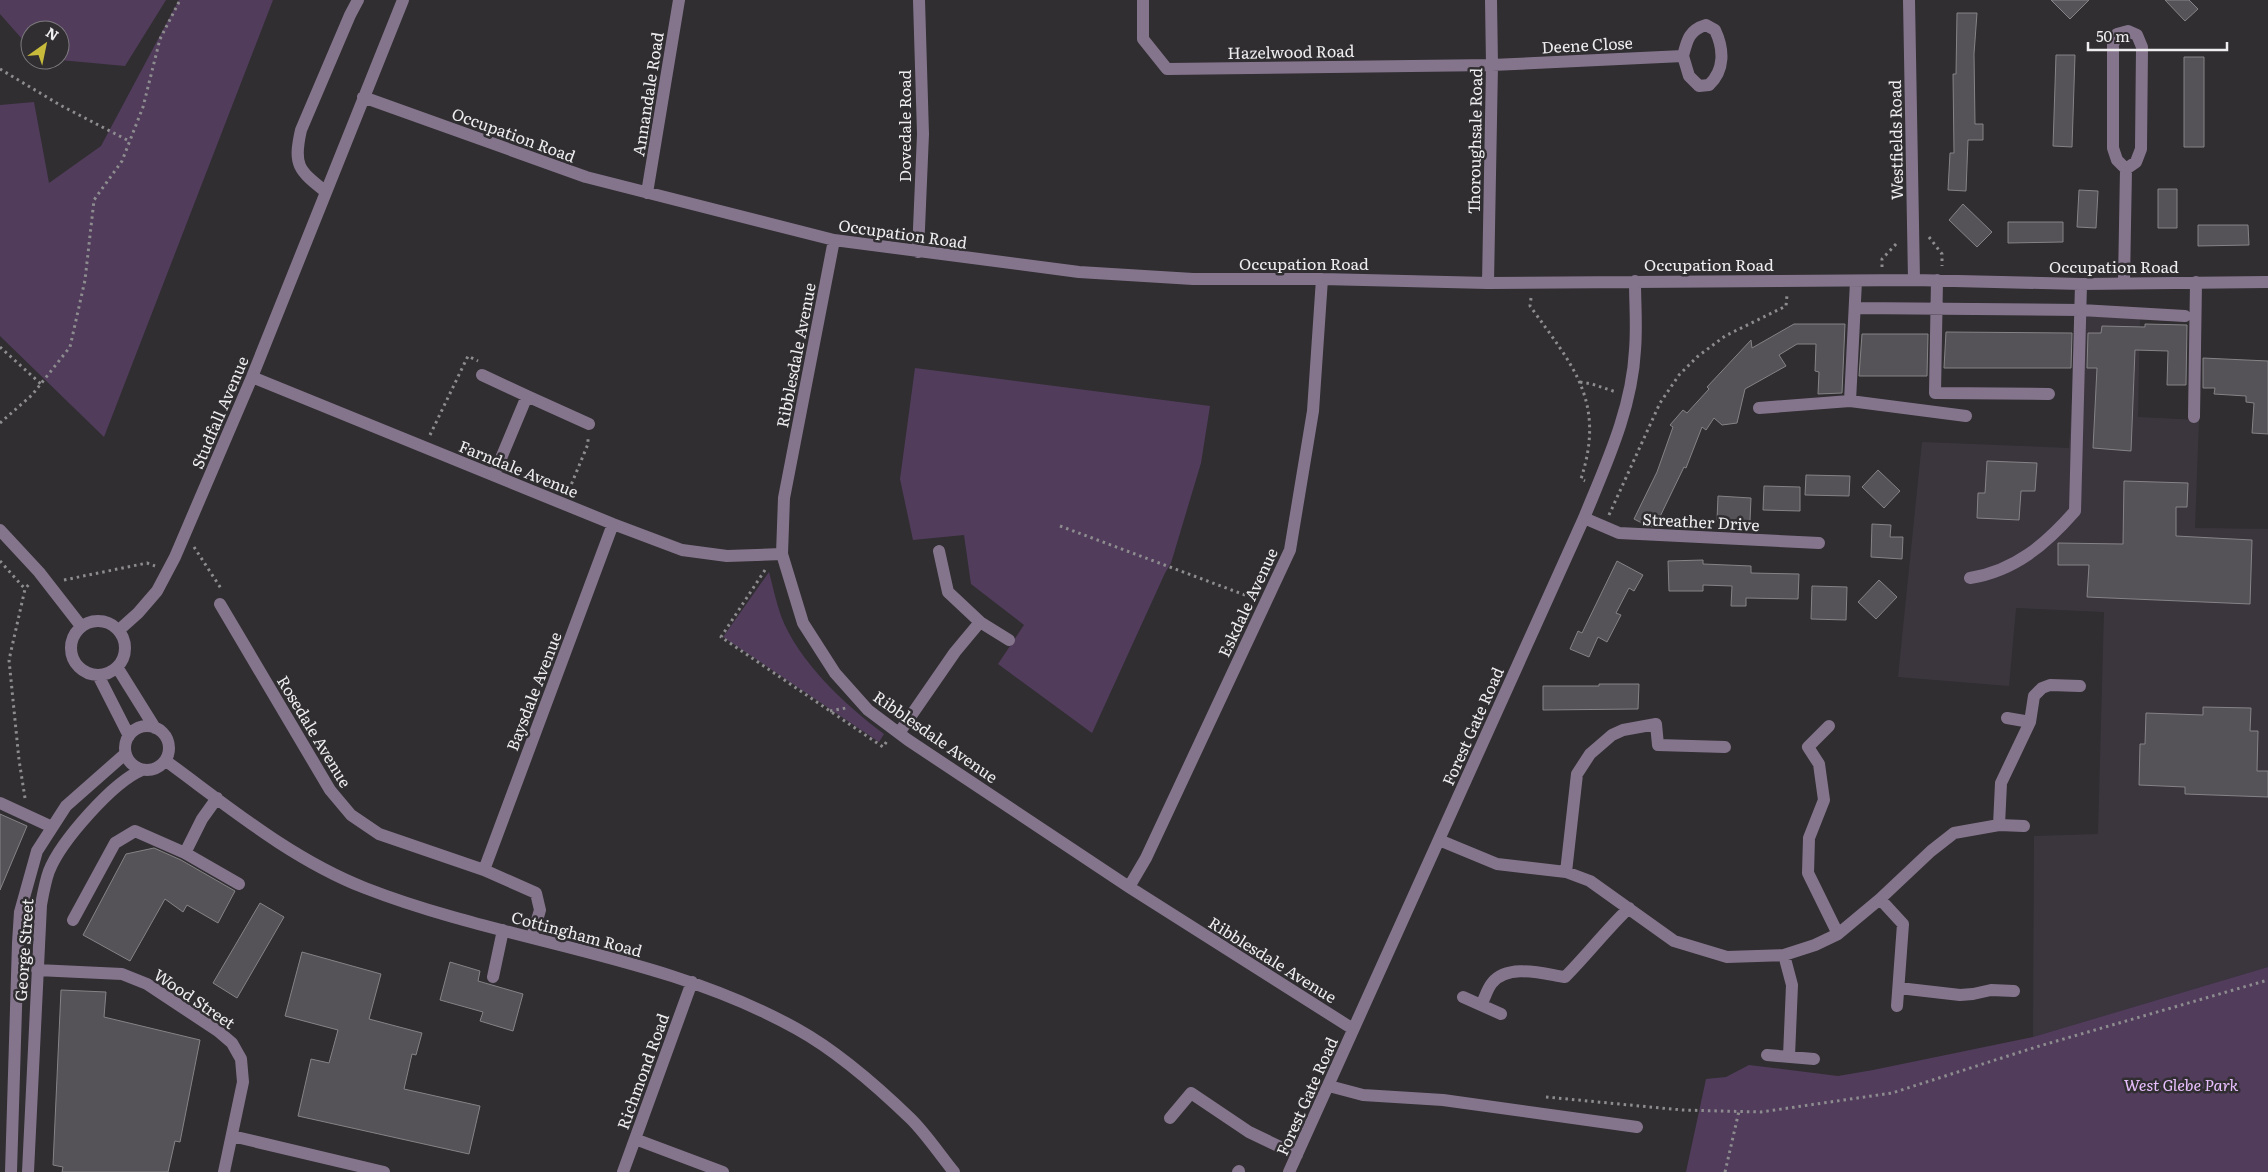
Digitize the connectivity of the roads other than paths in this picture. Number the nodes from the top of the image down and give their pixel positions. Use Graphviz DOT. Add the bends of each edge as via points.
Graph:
graph roads {
  1 [pos="358,0"];
  2 [pos="402,0"];
  3 [pos="679,0"];
  4 [pos="919,0"];
  5 [pos="1143,0"];
  6 [pos="1491,0"];
  7 [pos="1909,0"];
  8 [pos="1683,56"];
  9 [pos="1492,64"];
  10 [pos="363,97"];
  11 [pos="2126,169"];
  12 [pos="326,192"];
  13 [pos="647,193"];
  14 [pos="834,240"];
  15 [pos="918,252"];
  16 [pos="1322,279"];
  17 [pos="1914,280"];
  18 [pos="1937,280"];
  19 [pos="1635,281"];
  20 [pos="1856,281"];
  21 [pos="1488,282"];
  22 [pos="2124,282"];
  23 [pos="2196,282"];
  24 [pos="2268,282"];
  25 [pos="2082,284"];
  26 [pos="1854,308"];
  27 [pos="1936,310"];
  28 [pos="2081,310"];
  29 [pos="2185,316"];
  30 [pos="482,375"];
  31 [pos="252,376"];
  32 [pos="2049,394"];
  33 [pos="527,396"];
  34 [pos="1850,402"];
  35 [pos="1759,408"];
  36 [pos="1966,416"];
  37 [pos="2194,417"];
  38 [pos="590,424"];
  39 [pos="494,475"];
  40 [pos="1584,518"];
  41 [pos="613,524"];
  42 [pos="0,530"];
  43 [pos="1819,544"];
  44 [pos="939,551"];
  45 [pos="782,554"];
  46 [pos="1970,578"];
  47 [pos="220,604"];
  48 [pos="980,622"];
  49 [pos="81,626"];
  50 [pos="119,630"];
  51 [pos="1008,640"];
  52 [pos="117,667"];
  53 [pos="98,675"];
  54 [pos="2080,686"];
  55 [pos="2007,718"];
  56 [pos="2030,722"];
  57 [pos="1829,726"];
  58 [pos="155,728"];
  59 [pos="897,732"];
  60 [pos="128,736"];
  61 [pos="1725,747"];
  62 [pos="126,754"];
  63 [pos="166,761"];
  64 [pos="142,770"];
  65 [pos="217,798"];
  66 [pos="0,804"];
  67 [pos="1998,825"];
  68 [pos="2024,826"];
  69 [pos="52,827"];
  70 [pos="1439,840"];
  71 [pos="185,854"];
  72 [pos="484,870"];
  73 [pos="1566,872"];
  74 [pos="239,884"];
  75 [pos="1129,887"];
  76 [pos="1880,899"];
  77 [pos="1629,908"];
  78 [pos="73,920"];
  79 [pos="504,930"];
  80 [pos="1838,934"];
  81 [pos="532,937"];
  82 [pos="1784,955"];
  83 [pos="37,970"];
  84 [pos="493,977"];
  85 [pos="692,982"];
  86 [pos="1899,988"];
  87 [pos="2014,990"];
  88 [pos="1463,997"];
  89 [pos="1481,1005"];
  90 [pos="1897,1006"];
  91 [pos="1501,1014"];
  92 [pos="1354,1029"];
  93 [pos="1767,1055"];
  94 [pos="1789,1056"];
  95 [pos="1814,1059"];
  96 [pos="1329,1086"];
  97 [pos="1170,1118"];
  98 [pos="1636,1127"];
  99 [pos="232,1136"];
  100 [pos="635,1139"];
  101 [pos="1297,1155"];
  102 [pos="11,1172"];
  103 [pos="28,1172"];
  104 [pos="224,1172"];
  105 [pos="384,1172"];
  106 [pos="624,1172"];
  107 [pos="723,1172"];
  108 [pos="954,1172"];
  109 [pos="1289,1172"];
  1 -- 12 [label="street" via="300,130 296,150 299,166"];
  2 -- 10 [label="street, Studfall Avenue"];
  3 -- 13 [label="street, Annandale Road"];
  4 -- 15 [label="street, Dovedale Road" via="923,134"];
  5 -- 9 [label="street, Hazelwood Road" via="1143,39 1167,69"];
  6 -- 9 [label="street, Thoroughsale Road"];
  7 -- 17 [label="street, Westfields Road"];
  8 -- 8 [label="street" via="1689,76 1699,86 1709,86 1722,66 1715,30 1706,25 1691,32"];
  8 -- 9 [label="street, Deene Close"];
  9 -- 21 [label="street, Thoroughsale Road"];
  10 -- 12 [label="street, Studfall Avenue"];
  10 -- 13 [label="street, Occupation Road" via="586,177"];
  11 -- 11 [label="street" via="2117,160 2113,148 2113,45 2117,34 2128,31 2137,36 2142,46 2141,149 2136,162"];
  11 -- 22 [label="street"];
  12 -- 31 [label="street, Studfall Avenue"];
  13 -- 14 [label="street, Occupation Road"];
  14 -- 15 [label="street, Occupation Road"];
  14 -- 45 [label="street, Ribblesdale Avenue" via="784,498"];
  15 -- 16 [label="street, Occupation Road" via="1088,272 1193,279"];
  16 -- 21 [label="street, Occupation Road"];
  16 -- 75 [label="street, Eskdale Avenue" via="1313,411 1290,550 1146,858"];
  17 -- 18 [label="street, Occupation Road"];
  17 -- 20 [label="street, Occupation Road"];
  18 -- 25 [label="street, Occupation Road"];
  18 -- 27 [label="street"];
  19 -- 20 [label="street, Occupation Road"];
  19 -- 21 [label="street, Occupation Road"];
  19 -- 40 [label="street, Forest Gate Road" via="1635,351 1628,396 1614,443"];
  20 -- 26 [label="street"];
  22 -- 23 [label="street, Occupation Road"];
  22 -- 25 [label="street, Occupation Road"];
  23 -- 24 [label="street, Occupation Road"];
  23 -- 37 [label="street"];
  25 -- 28 [label="street"];
  26 -- 27 [label="street"];
  26 -- 34 [label="street"];
  27 -- 28 [label="street"];
  27 -- 32 [label="street" via="1935,393"];
  28 -- 29 [label="street"];
  28 -- 46 [label="street" via="2076,511 2036,550 1990,575"];
  30 -- 33 [label="street"];
  31 -- 39 [label="street, Farndale Avenue"];
  31 -- 50 [label="street, Studfall Avenue" via="157,591"];
  33 -- 38 [label="street"];
  33 -- 39 [label="street"];
  34 -- 35 [label="street"];
  34 -- 36 [label="street"];
  39 -- 41 [label="street, Farndale Avenue"];
  40 -- 43 [label="street, Streather Drive" via="1619,533"];
  40 -- 70 [label="street, Forest Gate Road"];
  41 -- 45 [label="street, Farndale Avenue" via="682,550 727,556"];
  41 -- 72 [label="street, Baysdale Avenue"];
  42 -- 49 [label="street" via="39,572"];
  44 -- 48 [label="street" via="948,592"];
  45 -- 59 [label="street, Ribblesdale Avenue" via="803,623 829,664 862,705"];
  47 -- 72 [label="street, Rosedale Avenue" via="330,790 351,815 379,834"];
  48 -- 51 [label="street"];
  48 -- 59 [label="street"];
  49 -- 50 [label="street" via="97,620 113,624"];
  49 -- 53 [label="street" via="71,639 71,656 82,670"];
  50 -- 52 [label="street" via="125,653"];
  52 -- 53 [label="street"];
  52 -- 58 [label="street"];
  53 -- 60 [label="street"];
  54 -- 56 [label="street" via="2050,685 2042,688 2034,696"];
  55 -- 56 [label="street"];
  56 -- 67 [label="street" via="2001,783"];
  57 -- 80 [label="street" via="1808,747 1819,764 1824,800 1809,838 1808,872"];
  58 -- 60 [label="street" via="140,727"];
  58 -- 63 [label="street" via="169,742"];
  59 -- 75 [label="street, Ribblesdale Avenue"];
  60 -- 62 [label="street"];
  61 -- 73 [label="street" via="1658,745 1656,724 1612,735 1590,754 1577,774"];
  62 -- 64 [label="street" via="135,767"];
  62 -- 69 [label="street, George Street" via="66,806"];
  63 -- 64 [label="street" via="151,771"];
  63 -- 65 [label="street, Cottingham Road"];
  64 -- 83 [label="street, George Street" via="129,776 79,826 49,871 41,905"];
  65 -- 71 [label="street" via="202,819"];
  65 -- 79 [label="street, Cottingham Road" via="262,833 364,888"];
  66 -- 69 [label="street"];
  67 -- 68 [label="street"];
  67 -- 76 [label="street" via="1954,833"];
  69 -- 102 [label="street, George Street" via="37,851 20,912"];
  70 -- 73 [label="street" via="1497,864"];
  70 -- 92 [label="street, Forest Gate Road"];
  71 -- 74 [label="street"];
  71 -- 78 [label="street" via="134,831 115,843"];
  72 -- 81 [label="street, Rosedale Avenue" via="536,893 540,910"];
  73 -- 77 [label="street" via="1590,881"];
  75 -- 92 [label="street, Ribblesdale Avenue"];
  76 -- 80 [label="street"];
  76 -- 86 [label="street" via="1903,924"];
  77 -- 82 [label="street" via="1674,940 1727,957"];
  77 -- 89 [label="street" via="1565,977 1528,971 1506,974 1492,983"];
  79 -- 81 [label="street, Cottingham Road"];
  79 -- 84 [label="street"];
  80 -- 82 [label="street"];
  81 -- 85 [label="street, Cottingham Road"];
  82 -- 94 [label="street" via="1792,985"];
  83 -- 99 [label="street, Wood Street" via="122,974 147,984 218,1031 232,1043 241,1058 243,1082"];
  83 -- 103 [label="street, George Street"];
  85 -- 100 [label="street, Richmond Road"];
  85 -- 108 [label="street, Cottingham Road" via="798,1030 857,1071 912,1120"];
  86 -- 87 [label="street" via="1973,994"];
  86 -- 90 [label="street"];
  88 -- 89 [label="street"];
  89 -- 91 [label="street"];
  92 -- 96 [label="street, Forest Gate Road"];
  93 -- 94 [label="street"];
  94 -- 95 [label="street"];
  96 -- 98 [label="street" via="1363,1095 1443,1100"];
  96 -- 101 [label="street, Forest Gate Road"];
  97 -- 101 [label="street" via="1190,1093 1249,1132"];
  99 -- 104 [label="street, Wood Street"];
  99 -- 105 [label="street"];
  100 -- 106 [label="street, Richmond Road"];
  100 -- 107 [label="street"];
  101 -- 109 [label="street, Forest Gate Road"];
}
